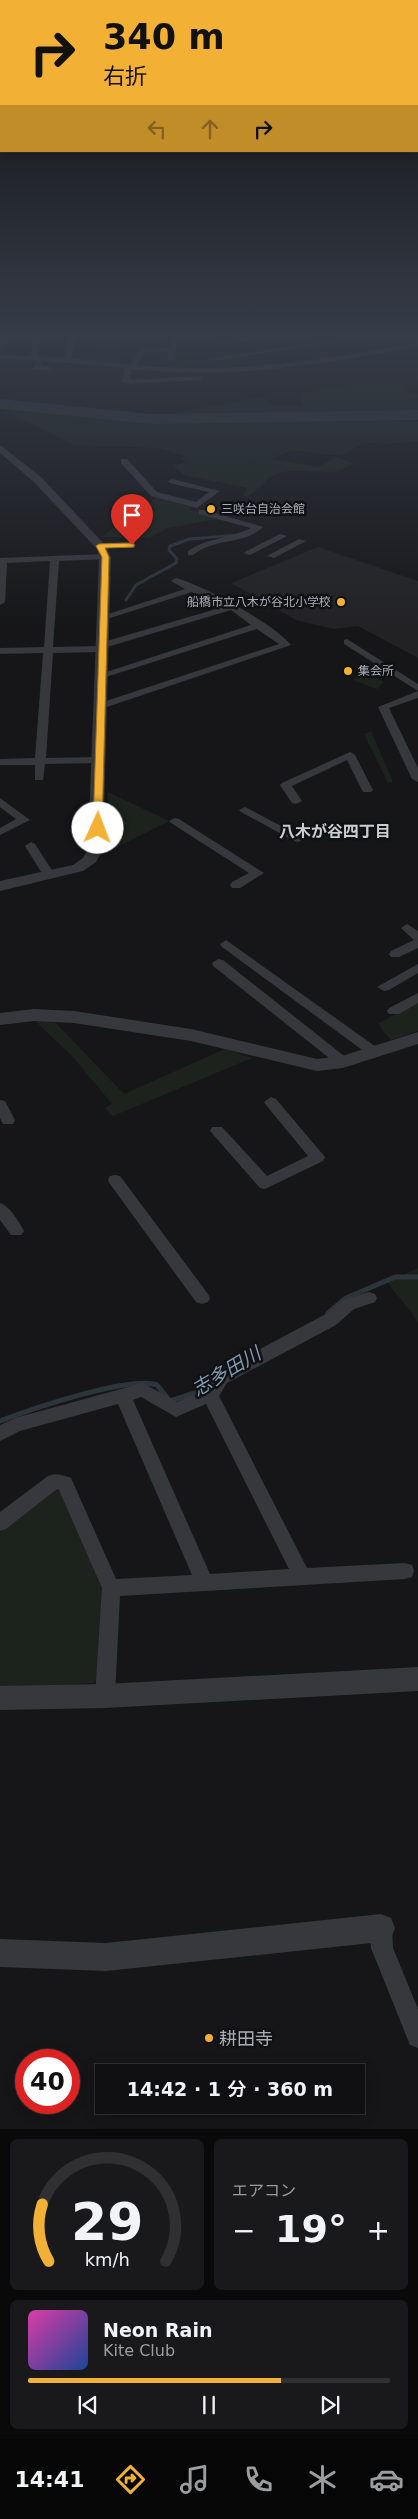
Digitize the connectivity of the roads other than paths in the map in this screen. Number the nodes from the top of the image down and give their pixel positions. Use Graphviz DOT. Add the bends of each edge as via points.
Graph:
graph roads {
  1 [pos="0,448"];
  2 [pos="121,460"];
  3 [pos="172,481"];
  4 [pos="202,512"];
  5 [pos="283,536"];
  6 [pos="302,541"];
  7 [pos="132,545"];
  8 [pos="102,552"];
  9 [pos="191,553"];
  10 [pos="247,554"];
  11 [pos="271,556"];
  12 [pos="55,558"];
  13 [pos="176,581"];
  14 [pos="194,590"];
  15 [pos="0,602"];
  16 [pos="232,607"];
  17 [pos="104,617"];
  18 [pos="260,625"];
  19 [pos="347,642"];
  20 [pos="103,647"];
  21 [pos="48,650"];
  22 [pos="0,651"];
  23 [pos="102,675"];
  24 [pos="418,688"];
  25 [pos="418,694"];
  26 [pos="101,706"];
  27 [pos="100,760"];
  28 [pos="0,762"];
  29 [pos="40,762"];
  30 [pos="39,778"];
  31 [pos="418,780"];
  32 [pos="368,790"];
  33 [pos="0,801"];
  34 [pos="296,801"];
  35 [pos="245,810"];
  36 [pos="175,821"];
  37 [pos="0,832"];
  38 [pos="298,839"];
  39 [pos="32,846"];
  40 [pos="49,874"];
  41 [pos="0,885"];
  42 [pos="236,885"];
  43 [pos="407,928"];
  44 [pos="418,937"];
  45 [pos="418,943"];
  46 [pos="226,944"];
  47 [pos="395,954"];
  48 [pos="218,963"];
  49 [pos="418,968"];
  50 [pos="384,988"];
  51 [pos="418,997"];
  52 [pos="394,1012"];
  53 [pos="0,1019"];
  54 [pos="418,1038"];
  55 [pos="374,1052"];
  56 [pos="343,1062"];
  57 [pos="271,1102"];
  58 [pos="0,1105"];
  59 [pos="8,1120"];
  60 [pos="217,1131"];
  61 [pos="115,1180"];
  62 [pos="0,1209"];
  63 [pos="16,1231"];
  64 [pos="202,1298"];
  65 [pos="369,1298"];
  66 [pos="210,1396"];
  67 [pos="123,1397"];
  68 [pos="0,1434"];
  69 [pos="0,1523"];
  70 [pos="405,1571"];
  71 [pos="302,1578"];
  72 [pos="204,1582"];
  73 [pos="111,1588"];
  74 [pos="418,1679"];
  75 [pos="105,1696"];
  76 [pos="0,1698"];
  77 [pos="381,1928"];
  78 [pos="0,1953"];
  79 [pos="418,2037"];
  1 -- 8 [label="street" via="37,479"];
  2 -- 3 [label="street" via="154,494 197,505 216,491"];
  4 -- 9 [label="street" via="259,527 244,535 199,547"];
  5 -- 10 [label="street"];
  6 -- 11 [label="street"];
  7 -- 8 [label="street"];
  8 -- 12 [label="street"];
  8 -- 17 [label="street"];
  12 -- 15 [label="street" via="3,560"];
  12 -- 21 [label="street"];
  13 -- 14 [label="street"];
  14 -- 16 [label="street"];
  14 -- 17 [label="street"];
  16 -- 18 [label="street"];
  16 -- 20 [label="street"];
  17 -- 20 [label="street"];
  18 -- 23 [label="street"];
  18 -- 26 [label="street" via="286,645"];
  19 -- 24 [label="street"];
  20 -- 21 [label="street"];
  20 -- 23 [label="street"];
  21 -- 22 [label="street"];
  21 -- 29 [label="street"];
  23 -- 26 [label="street"];
  25 -- 31 [label="street" via="384,707"];
  26 -- 27 [label="street"];
  27 -- 29 [label="street"];
  27 -- 40 [label="street" via="95,856 85,865"];
  28 -- 29 [label="street"];
  29 -- 30 [label="street"];
  32 -- 34 [label="street" via="350,755 286,785"];
  33 -- 37 [label="street" via="24,820"];
  35 -- 38 [label="street"];
  36 -- 42 [label="street" via="258,874"];
  39 -- 40 [label="street"];
  40 -- 41 [label="street"];
  43 -- 44 [label="street"];
  45 -- 47 [label="street"];
  46 -- 55 [label="street"];
  48 -- 56 [label="street"];
  49 -- 50 [label="street"];
  51 -- 52 [label="street"];
  53 -- 56 [label="street" via="34,1015 74,1017 191,1035 317,1065"];
  54 -- 55 [label="street"];
  55 -- 56 [label="street"];
  57 -- 60 [label="street" via="318,1157 264,1184"];
  58 -- 59 [label="street"];
  61 -- 64 [label="street"];
  62 -- 63 [label="street"];
  65 -- 66 [label="street" via="349,1304 330,1320 221,1378"];
  66 -- 67 [label="street" via="176,1410 143,1390"];
  66 -- 71 [label="street"];
  67 -- 68 [label="street" via="15,1425"];
  67 -- 72 [label="street"];
  69 -- 73 [label="street" via="54,1481 65,1483"];
  70 -- 71 [label="street"];
  71 -- 72 [label="street"];
  72 -- 73 [label="street"];
  73 -- 75 [label="street"];
  74 -- 75 [label="street"];
  75 -- 76 [label="street"];
  77 -- 78 [label="street" via="106,1957"];
  77 -- 79 [label="street" via="382,1948"];
}
